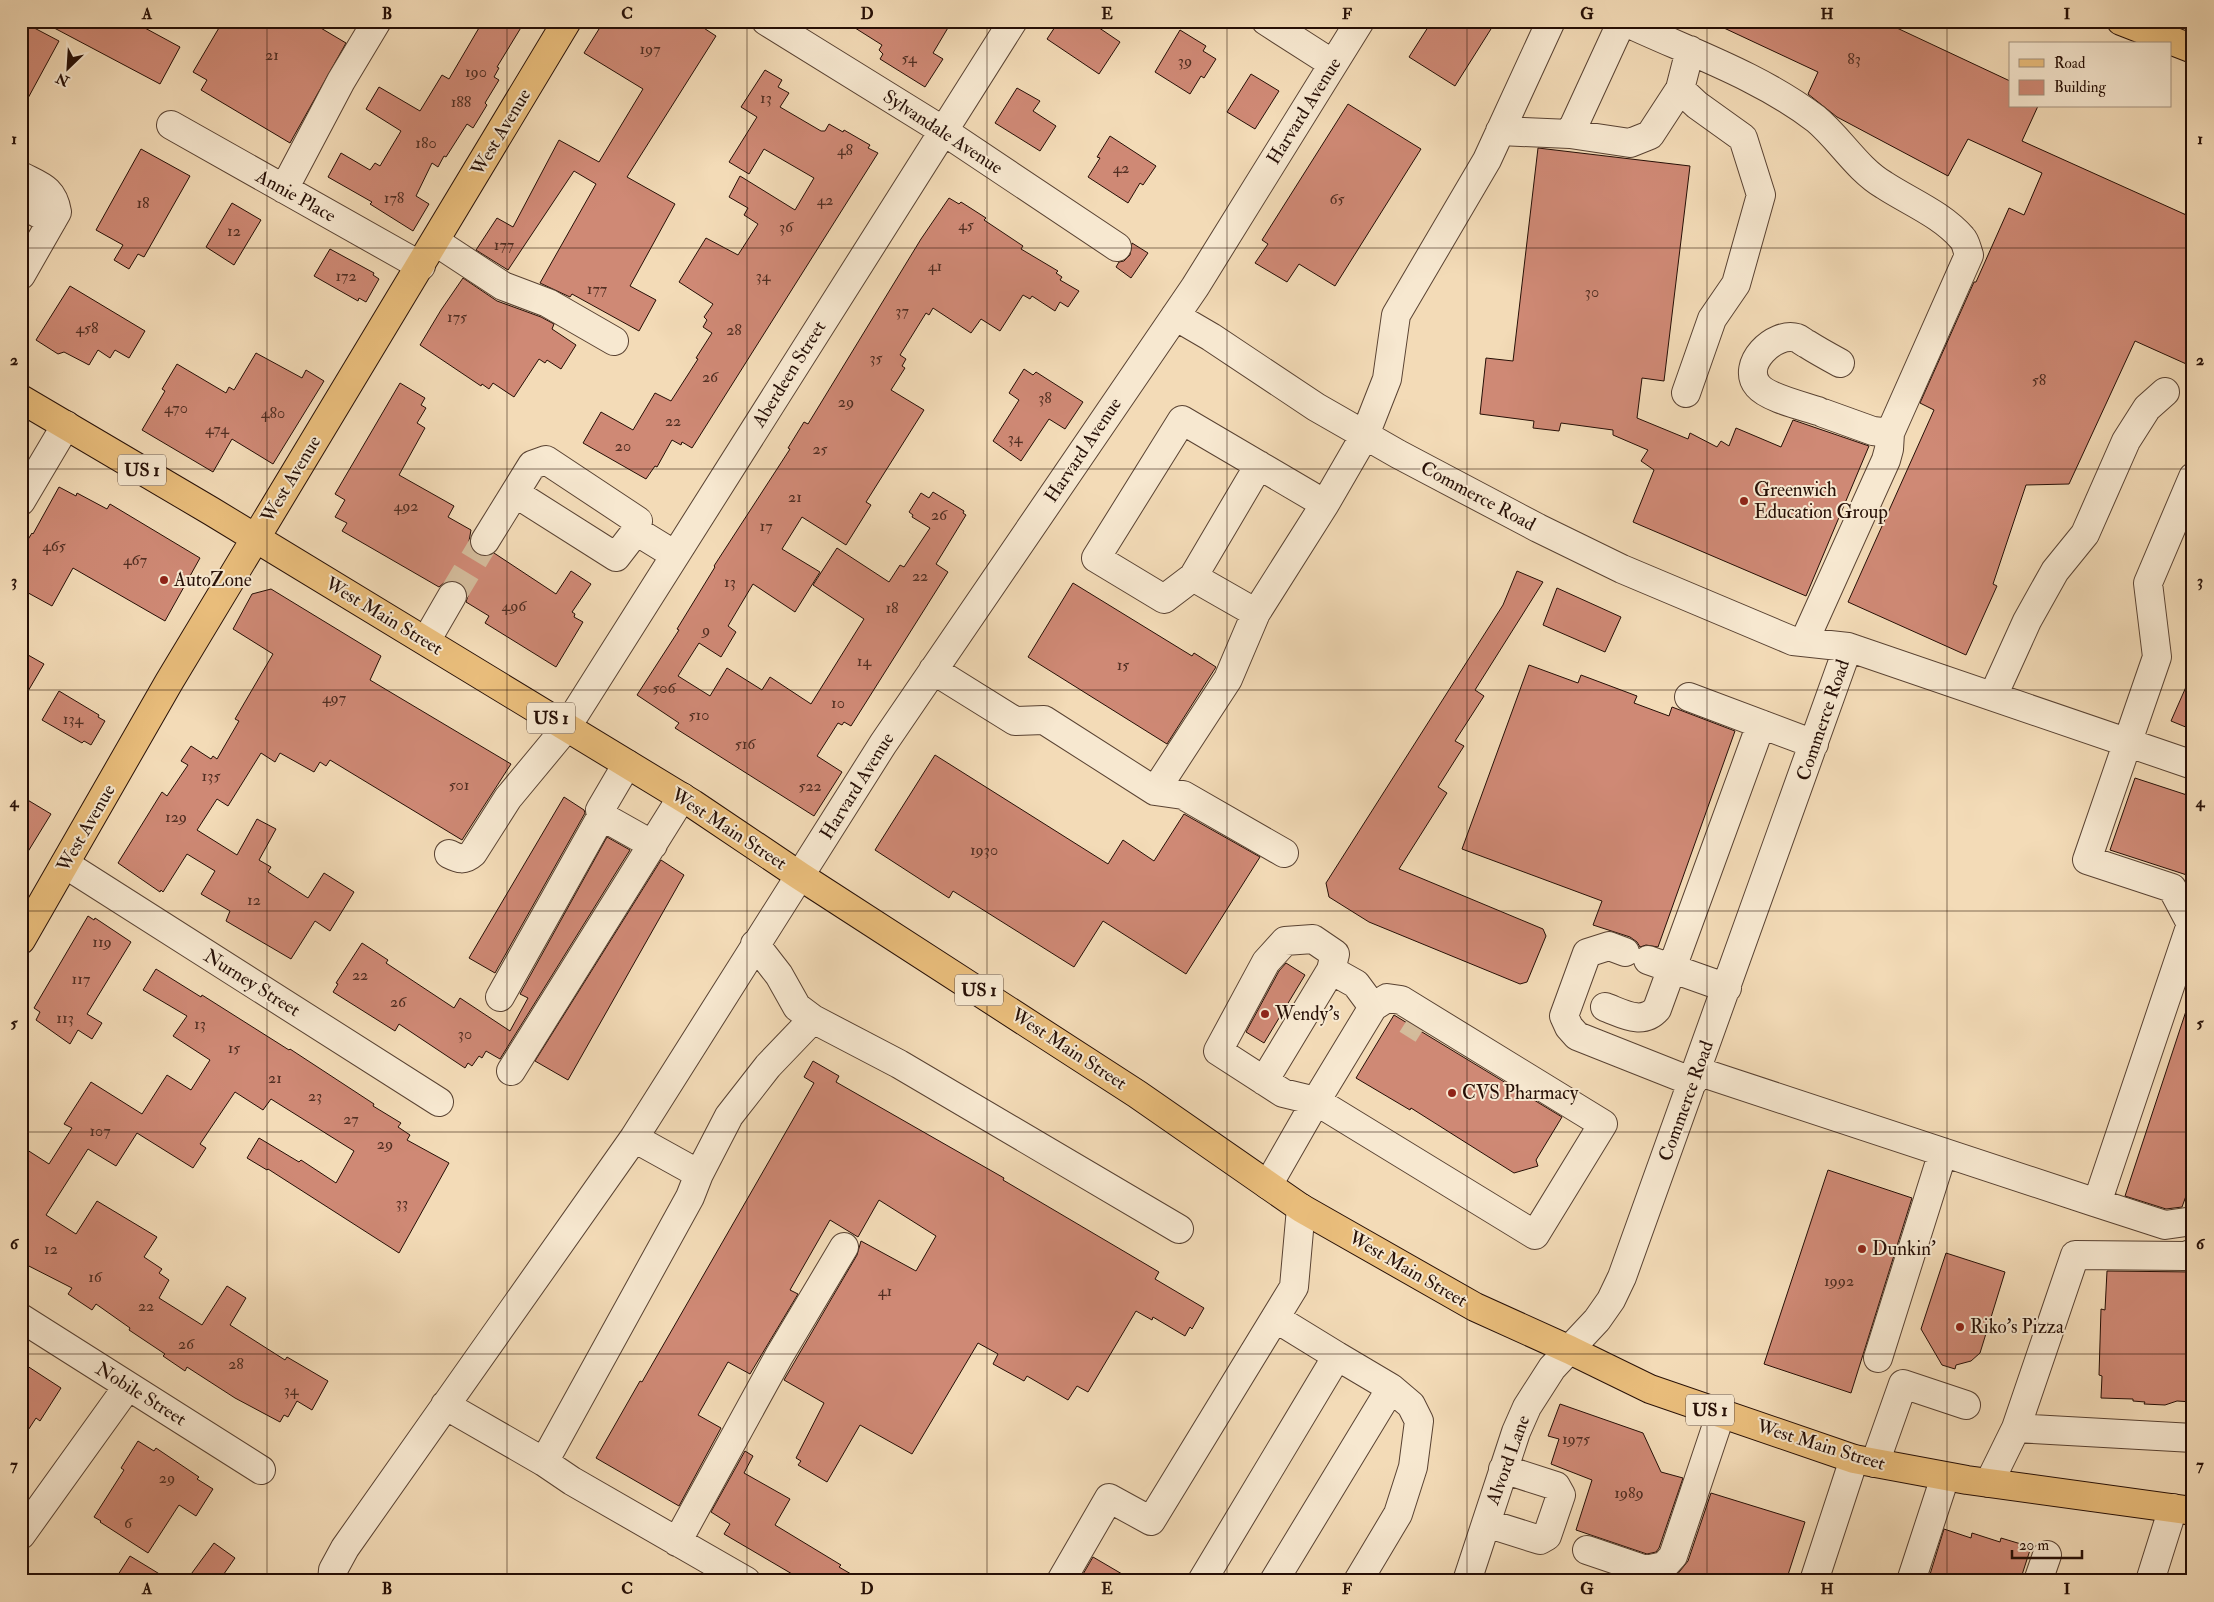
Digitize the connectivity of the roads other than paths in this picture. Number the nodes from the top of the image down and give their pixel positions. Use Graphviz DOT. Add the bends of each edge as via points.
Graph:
graph roads {
  1 [pos="377,21"];
  2 [pos="567,21"];
  3 [pos="766,21"];
  4 [pos="1013,21"];
  5 [pos="1266,21"];
  6 [pos="1360,21"];
  7 [pos="1551,21"];
  8 [pos="1623,21"];
  9 [pos="2121,21"];
  10 [pos="2193,49"];
  11 [pos="1690,50"];
  12 [pos="1333,64"];
  13 [pos="1680,89"];
  14 [pos="171,125"];
  15 [pos="942,130"];
  16 [pos="1500,131"];
  17 [pos="1570,134"];
  18 [pos="21,176"];
  19 [pos="284,188"];
  20 [pos="21,204"];
  21 [pos="52,221"];
  22 [pos="436,242"];
  23 [pos="1117,247"];
  24 [pos="421,266"];
  25 [pos="21,275"];
  26 [pos="1175,316"];
  27 [pos="614,341"];
  28 [pos="1840,363"];
  29 [pos="2165,392"];
  30 [pos="1686,393"];
  31 [pos="21,399"];
  32 [pos="66,425"];
  33 [pos="1890,433"];
  34 [pos="1365,435"];
  35 [pos="1259,465"];
  36 [pos="2193,476"];
  37 [pos="515,493"];
  38 [pos="21,501"];
  39 [pos="1325,504"];
  40 [pos="636,531"];
  41 [pos="256,538"];
  42 [pos="485,541"];
  43 [pos="675,555"];
  44 [pos="1193,577"];
  45 [pos="452,596"];
  46 [pos="1256,613"];
  47 [pos="426,641"];
  48 [pos="1804,642"];
  49 [pos="1848,647"];
  50 [pos="933,670"];
  51 [pos="1993,696"];
  52 [pos="1689,697"];
  53 [pos="1761,724"];
  54 [pos="566,728"];
  55 [pos="2127,743"];
  56 [pos="1814,744"];
  57 [pos="627,764"];
  58 [pos="2193,764"];
  59 [pos="1155,791"];
  60 [pos="682,797"];
  61 [pos="602,815"];
  62 [pos="653,845"];
  63 [pos="1284,853"];
  64 [pos="449,854"];
  65 [pos="65,864"];
  66 [pos="800,876"];
  67 [pos="21,940"];
  68 [pos="755,944"];
  69 [pos="1648,960"];
  70 [pos="1330,970"];
  71 [pos="1727,988"];
  72 [pos="500,996"];
  73 [pos="1376,1005"];
  74 [pos="1605,1007"];
  75 [pos="813,1019"];
  76 [pos="1460,1036"];
  77 [pos="510,1071"];
  78 [pos="1695,1076"];
  79 [pos="1264,1081"];
  80 [pos="1316,1101"];
  81 [pos="439,1102"];
  82 [pos="634,1138"];
  83 [pos="1943,1152"];
  84 [pos="699,1174"];
  85 [pos="1268,1185"];
  86 [pos="2097,1204"];
  87 [pos="1301,1208"];
  88 [pos="2193,1221"];
  89 [pos="1179,1229"];
  90 [pos="844,1247"];
  91 [pos="2193,1253"];
  92 [pos="21,1318"];
  93 [pos="1274,1318"];
  94 [pos="1570,1350"];
  95 [pos="1337,1356"];
  96 [pos="1878,1358"];
  97 [pos="128,1386"];
  98 [pos="1391,1388"];
  99 [pos="445,1405"];
  100 [pos="1966,1406"];
  101 [pos="1721,1413"];
  102 [pos="2016,1428"];
  103 [pos="2193,1438"];
  104 [pos="1865,1461"];
  105 [pos="544,1462"];
  106 [pos="1503,1469"];
  107 [pos="261,1470"];
  108 [pos="1945,1476"];
  109 [pos="1989,1483"];
  110 [pos="2183,1510"];
  111 [pos="1486,1523"];
  112 [pos="21,1535"];
  113 [pos="677,1542"];
  114 [pos="1587,1550"];
  115 [pos="2047,1555"];
  116 [pos="332,1581"];
  117 [pos="746,1581"];
  118 [pos="1061,1581"];
  119 [pos="1202,1581"];
  120 [pos="1274,1581"];
  121 [pos="1358,1581"];
  122 [pos="1467,1581"];
  123 [pos="1814,1581"];
  124 [pos="1912,1581"];
  125 [pos="2038,1581"];
  126 [pos="2150,1581"];
  1 -- 19 [label="street"];
  2 -- 22 [label="main road, West Avenue"];
  3 -- 15 [label="street, Sylvandale Avenue"];
  4 -- 15 [label="street, Aberdeen Street"];
  5 -- 12 [label="street"];
  6 -- 12 [label="street, Harvard Avenue"];
  7 -- 16 [label="street"];
  8 -- 11 [label="street"];
  8 -- 17 [label="street"];
  9 -- 10 [label="main road"];
  11 -- 13 [label="street"];
  11 -- 33 [label="street" via="1748,77 1792,103 1817,121 1882,185 1921,206 1964,239 1969,255 1964,270"];
  12 -- 26 [label="street, Harvard Avenue"];
  13 -- 17 [label="street" via="1650,135 1630,143"];
  13 -- 30 [label="street" via="1744,138 1761,195 1736,284 1712,319"];
  14 -- 19 [label="street, Annie Place"];
  15 -- 23 [label="street, Sylvandale Avenue"];
  15 -- 43 [label="street, Aberdeen Street"];
  16 -- 17 [label="street"];
  16 -- 34 [label="street" via="1487,160 1396,314 1387,379"];
  18 -- 21 [label="street" via="52,195 57,212"];
  19 -- 24 [label="street, Annie Place"];
  20 -- 21 [label="street"];
  21 -- 25 [label="street"];
  22 -- 24 [label="main road, West Avenue"];
  22 -- 27 [label="street" via="503,286 548,303"];
  24 -- 41 [label="main road, West Avenue"];
  26 -- 34 [label="street, Commerce Road"];
  26 -- 50 [label="street, Harvard Avenue"];
  28 -- 33 [label="street" via="1797,338 1791,338 1773,342 1755,362 1754,374 1757,385 1767,393 1873,431"];
  29 -- 51 [label="street" via="2147,408 2126,441 2085,534 2055,571 2027,621"];
  31 -- 32 [label="main road, West Main Street / US 1"];
  32 -- 38 [label="street"];
  32 -- 41 [label="main road, West Main Street / US 1"];
  33 -- 48 [label="street" via="1886,460"];
  34 -- 39 [label="street"];
  34 -- 48 [label="street, Commerce Road" via="1538,528 1622,568 1793,641"];
  35 -- 39 [label="street"];
  35 -- 44 [label="street"];
  35 -- 44 [label="street" via="1182,420 1096,558 1164,599"];
  36 -- 55 [label="street" via="2148,583 2157,658"];
  37 -- 40 [label="street" via="616,556"];
  37 -- 40 [label="street" via="532,465 546,460 638,521"];
  37 -- 42 [label="street"];
  39 -- 46 [label="street"];
  40 -- 43 [label="street"];
  41 -- 47 [label="main road, West Main Street / US 1"];
  41 -- 65 [label="main road, West Avenue"];
  43 -- 54 [label="street, Aberdeen Street"];
  44 -- 46 [label="street"];
  45 -- 47 [label="street"];
  46 -- 59 [label="street" via="1228,679"];
  47 -- 54 [label="main road, West Main Street / US 1"];
  48 -- 49 [label="street, Commerce Road"];
  49 -- 51 [label="street"];
  49 -- 56 [label="street, Commerce Road"];
  50 -- 59 [label="street" via="1015,720 1044,720"];
  50 -- 66 [label="street, Harvard Avenue"];
  51 -- 55 [label="street"];
  52 -- 53 [label="street"];
  53 -- 56 [label="street"];
  53 -- 69 [label="street"];
  54 -- 57 [label="main road, West Main Street / US 1"];
  54 -- 64 [label="street, Aberdeen Street" via="508,798 468,858"];
  55 -- 58 [label="street"];
  55 -- 86 [label="street" via="2088,860 2172,888 2191,924"];
  56 -- 71 [label="street, Commerce Road"];
  57 -- 60 [label="main road, West Main Street / US 1"];
  57 -- 61 [label="street" via="600,810"];
  59 -- 63 [label="street" via="1183,795"];
  60 -- 62 [label="street"];
  60 -- 66 [label="main road, West Main Street / US 1"];
  61 -- 62 [label="street"];
  61 -- 72 [label="street"];
  62 -- 77 [label="street"];
  65 -- 67 [label="main road, West Avenue"];
  65 -- 81 [label="street, Nurney Street"];
  66 -- 68 [label="street, Harvard Avenue"];
  66 -- 85 [label="main road, West Main Street / US 1" via="1137,1094"];
  68 -- 75 [label="street" via="797,1006"];
  68 -- 82 [label="street, Harvard Avenue"];
  69 -- 71 [label="street"];
  69 -- 74 [label="street" via="1657,1009 1652,1015 1636,1019"];
  69 -- 78 [label="street" via="1609,946 1587,953 1564,1016 1577,1036"];
  70 -- 73 [label="street" via="1356,984"];
  70 -- 79 [label="street"];
  70 -- 79 [label="street" via="1335,954 1313,939 1286,941 1266,962 1218,1052"];
  71 -- 78 [label="street, Commerce Road"];
  73 -- 76 [label="street" via="1434,1037"];
  73 -- 76 [label="street" via="1387,998 1401,1000"];
  73 -- 80 [label="street"];
  75 -- 84 [label="street" via="768,1066 728,1116"];
  75 -- 89 [label="street" via="899,1064"];
  76 -- 80 [label="street" via="1603,1124 1535,1235"];
  78 -- 83 [label="street"];
  78 -- 94 [label="street, Commerce Road" via="1622,1277 1597,1320"];
  79 -- 80 [label="street" via="1283,1093"];
  80 -- 85 [label="street"];
  82 -- 84 [label="street"];
  82 -- 99 [label="street, Harvard Avenue"];
  83 -- 86 [label="street"];
  83 -- 96 [label="street"];
  84 -- 105 [label="street" via="690,1198"];
  85 -- 87 [label="main road, West Main Street / US 1"];
  86 -- 88 [label="street" via="2165,1226"];
  87 -- 93 [label="street" via="1294,1287"];
  87 -- 94 [label="main road, West Main Street / US 1" via="1476,1308"];
  90 -- 113 [label="street" via="779,1356"];
  91 -- 102 [label="street" via="2185,1256 2075,1255"];
  92 -- 97 [label="street, Nobile Street"];
  93 -- 95 [label="street"];
  93 -- 118 [label="street" via="1151,1521 1109,1498"];
  94 -- 101 [label="main road, West Main Street / US 1" via="1650,1389"];
  94 -- 106 [label="street, Alvord Lane" via="1552,1368 1527,1407"];
  95 -- 98 [label="street"];
  95 -- 119 [label="street"];
  97 -- 107 [label="street, Nobile Street"];
  97 -- 112 [label="street"];
  98 -- 120 [label="street"];
  98 -- 121 [label="street" via="1411,1405 1419,1421 1413,1467 1398,1514"];
  99 -- 105 [label="street"];
  99 -- 116 [label="street, Harvard Avenue" via="344,1548 333,1570"];
  100 -- 104 [label="street" via="1902,1384"];
  101 -- 104 [label="main road, West Main Street / US 1"];
  101 -- 114 [label="street" via="1673,1556 1664,1566 1646,1570"];
  102 -- 103 [label="street"];
  102 -- 109 [label="street"];
  104 -- 108 [label="main road, West Main Street / US 1"];
  104 -- 123 [label="street"];
  105 -- 113 [label="street"];
  106 -- 111 [label="street, Alvord Lane"];
  106 -- 111 [label="street" via="1556,1486 1561,1495 1547,1536 1540,1540"];
  108 -- 109 [label="main road, West Main Street / US 1"];
  108 -- 124 [label="street"];
  109 -- 110 [label="main road, West Main Street / US 1"];
  110 -- 126 [label="street"];
  111 -- 122 [label="street, Alvord Lane"];
  113 -- 117 [label="street"];
  115 -- 125 [label="street"];
}
